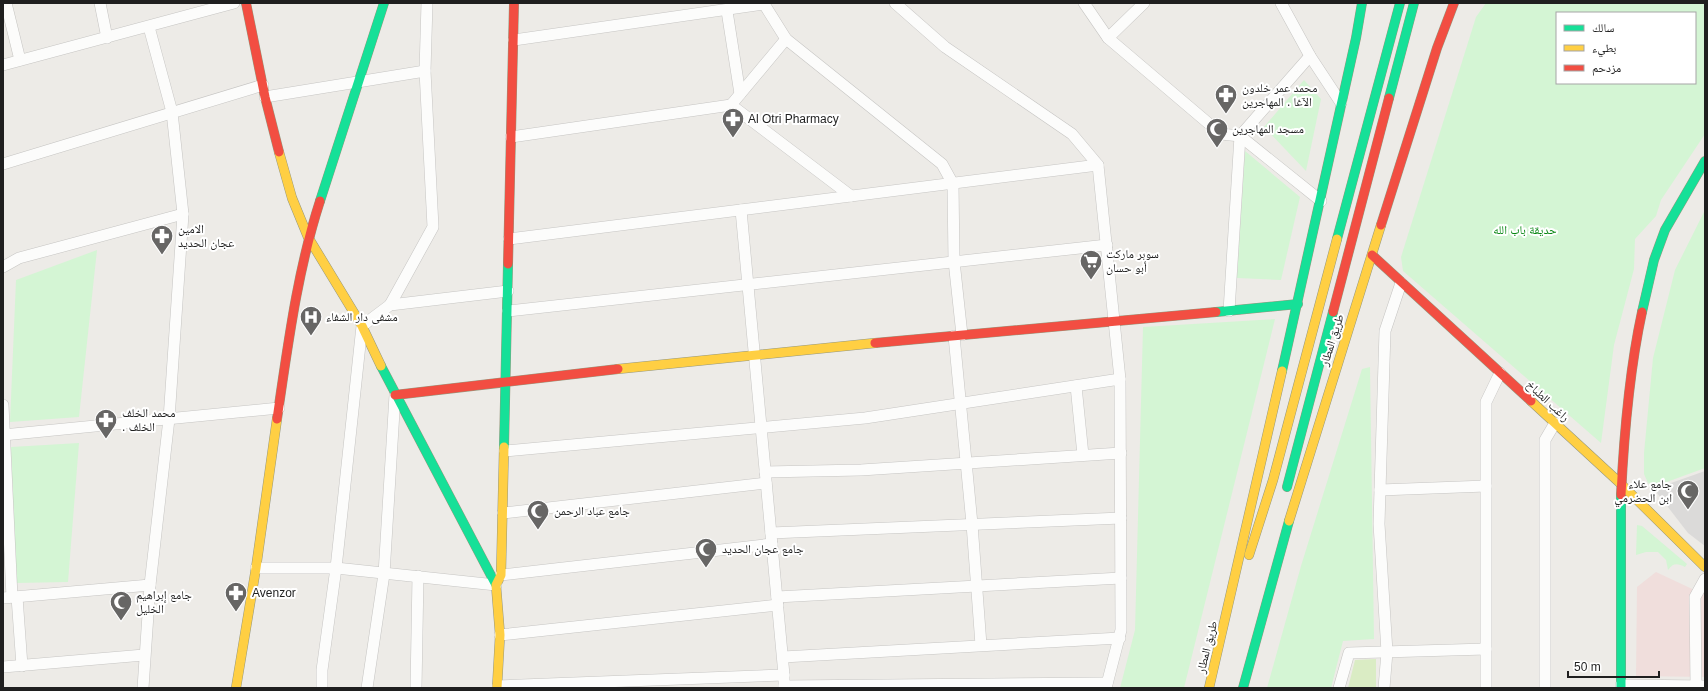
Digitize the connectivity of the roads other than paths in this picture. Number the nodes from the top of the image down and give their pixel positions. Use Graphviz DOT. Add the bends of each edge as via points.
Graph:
graph roads {
  1 [pos="6,3"];
  2 [pos="100,3"];
  3 [pos="234,3"];
  4 [pos="246,3"];
  5 [pos="426,3"];
  6 [pos="514,3"];
  7 [pos="895,3"];
  8 [pos="1084,3"];
  9 [pos="1144,3"];
  10 [pos="1281,3"];
  11 [pos="1362,3"];
  12 [pos="1400,3"];
  13 [pos="1414,3"];
  14 [pos="1454,3"];
  15 [pos="762,4"];
  16 [pos="380,6"];
  17 [pos="727,11"];
  18 [pos="149,26"];
  19 [pos="107,38"];
  20 [pos="1108,38"];
  21 [pos="514,40"];
  22 [pos="786,40"];
  23 [pos="1310,56"];
  24 [pos="20,60"];
  25 [pos="3,65"];
  26 [pos="425,71"];
  27 [pos="359,81"];
  28 [pos="262,85"];
  29 [pos="740,94"];
  30 [pos="265,97"];
  31 [pos="1341,103"];
  32 [pos="731,105"];
  33 [pos="172,112"];
  34 [pos="1240,136"];
  35 [pos="511,137"];
  36 [pos="1705,161"];
  37 [pos="3,164"];
  38 [pos="1098,165"];
  39 [pos="952,184"];
  40 [pos="851,196"];
  41 [pos="1321,201"];
  42 [pos="741,210"];
  43 [pos="183,214"];
  44 [pos="308,237"];
  45 [pos="509,239"];
  46 [pos="1107,245"];
  47 [pos="1372,256"];
  48 [pos="954,262"];
  49 [pos="3,268"];
  50 [pos="1402,283"];
  51 [pos="748,284"];
  52 [pos="508,290"];
  53 [pos="1298,304"];
  54 [pos="390,306"];
  55 [pos="508,311"];
  56 [pos="1229,311"];
  57 [pos="1115,321"];
  58 [pos="362,326"];
  59 [pos="958,336"];
  60 [pos="754,355"];
  61 [pos="1500,373"];
  62 [pos="1120,379"];
  63 [pos="506,382"];
  64 [pos="1076,386"];
  65 [pos="395,395"];
  66 [pos="961,403"];
  67 [pos="3,405"];
  68 [pos="279,408"];
  69 [pos="170,419"];
  70 [pos="1555,423"];
  71 [pos="761,428"];
  72 [pos="4,435"];
  73 [pos="504,451"];
  74 [pos="1120,454"];
  75 [pos="1082,455"];
  76 [pos="966,464"];
  77 [pos="766,477"];
  78 [pos="1620,484"];
  79 [pos="1486,486"];
  80 [pos="1380,490"];
  81 [pos="1285,495"];
  82 [pos="503,513"];
  83 [pos="1280,517"];
  84 [pos="1121,518"];
  85 [pos="972,524"];
  86 [pos="771,539"];
  87 [pos="1705,567"];
  88 [pos="256,568"];
  89 [pos="336,568"];
  90 [pos="384,574"];
  91 [pos="501,575"];
  92 [pos="418,576"];
  93 [pos="1121,578"];
  94 [pos="1705,579"];
  95 [pos="150,585"];
  96 [pos="496,585"];
  97 [pos="976,586"];
  98 [pos="11,597"];
  99 [pos="777,601"];
  100 [pos="500,635"];
  101 [pos="1120,638"];
  102 [pos="981,645"];
  103 [pos="1486,649"];
  104 [pos="1219,650"];
  105 [pos="1387,652"];
  106 [pos="144,655"];
  107 [pos="783,657"];
  108 [pos="1251,661"];
  109 [pos="22,666"];
  110 [pos="3,667"];
  111 [pos="784,683"];
  112 [pos="1701,685"];
  113 [pos="1106,686"];
  114 [pos="1621,686"];
  115 [pos="497,687"];
  116 [pos="143,688"];
  117 [pos="236,688"];
  118 [pos="322,688"];
  119 [pos="367,688"];
  120 [pos="416,688"];
  121 [pos="1209,688"];
  122 [pos="1243,688"];
  123 [pos="1339,688"];
  124 [pos="1384,688"];
  125 [pos="1486,688"];
  126 [pos="1545,688"];
  1 -- 24 [label="street"];
  2 -- 19 [label="street"];
  3 -- 18 [label="street"];
  4 -- 28 [label="main road"];
  5 -- 26 [label="street"];
  6 -- 21 [label="main road"];
  7 -- 38 [label="street" via="946,47 1072,134"];
  8 -- 20 [label="street"];
  9 -- 20 [label="street"];
  10 -- 23 [label="street"];
  11 -- 31 [label="main road, طريق المطار"];
  12 -- 104 [label="main road" via="1273,480"];
  13 -- 81 [label="main road"];
  14 -- 47 [label="main road, طريق المطار" via="1437,48"];
  15 -- 17 [label="street"];
  15 -- 22 [label="street"];
  16 -- 27 [label="main road"];
  17 -- 21 [label="street"];
  17 -- 29 [label="street"];
  18 -- 19 [label="street"];
  18 -- 33 [label="street"];
  19 -- 24 [label="street"];
  20 -- 34 [label="street" via="1221,134"];
  21 -- 35 [label="main road"];
  22 -- 29 [label="street"];
  22 -- 39 [label="street" via="942,164"];
  23 -- 31 [label="street"];
  23 -- 34 [label="street"];
  24 -- 25 [label="street"];
  26 -- 27 [label="street"];
  26 -- 54 [label="street" via="433,227"];
  27 -- 30 [label="street"];
  27 -- 44 [label="main road"];
  28 -- 30 [label="main road"];
  28 -- 33 [label="street"];
  29 -- 32 [label="street"];
  30 -- 44 [label="main road" via="290,190"];
  31 -- 41 [label="main road, طريق المطار"];
  32 -- 35 [label="street"];
  32 -- 40 [label="street"];
  33 -- 37 [label="street"];
  33 -- 43 [label="street"];
  34 -- 41 [label="street"];
  34 -- 56 [label="street"];
  35 -- 45 [label="main road"];
  36 -- 78 [label="main road" via="1661,239 1649,278 1634,349 1624,424"];
  38 -- 39 [label="street"];
  38 -- 46 [label="street"];
  39 -- 40 [label="street"];
  39 -- 48 [label="street"];
  40 -- 42 [label="street"];
  41 -- 53 [label="main road, طريق المطار"];
  42 -- 45 [label="street"];
  42 -- 51 [label="street"];
  43 -- 49 [label="street" via="19,258"];
  43 -- 69 [label="street"];
  44 -- 58 [label="main road"];
  44 -- 68 [label="main road" via="295,296"];
  45 -- 52 [label="main road"];
  46 -- 48 [label="street"];
  46 -- 57 [label="street"];
  47 -- 50 [label="main road, راغب الطباخ"];
  47 -- 108 [label="main road, طريق المطار" via="1296,495"];
  48 -- 51 [label="street"];
  48 -- 59 [label="street"];
  50 -- 61 [label="main road, راغب الطباخ"];
  50 -- 80 [label="street" via="1385,331"];
  51 -- 55 [label="street"];
  51 -- 60 [label="street"];
  52 -- 54 [label="street"];
  52 -- 55 [label="main road"];
  53 -- 56 [label="main road"];
  53 -- 104 [label="main road, طريق المطار" via="1255,482"];
  54 -- 58 [label="street"];
  55 -- 63 [label="main road"];
  56 -- 57 [label="main road"];
  57 -- 59 [label="main road"];
  57 -- 62 [label="street"];
  58 -- 65 [label="main road"];
  58 -- 89 [label="street"];
  59 -- 60 [label="main road"];
  59 -- 66 [label="street"];
  60 -- 63 [label="main road"];
  60 -- 71 [label="street"];
  61 -- 70 [label="main road, راغب الطباخ"];
  61 -- 79 [label="street" via="1486,402"];
  62 -- 64 [label="street"];
  62 -- 74 [label="street"];
  63 -- 65 [label="main road"];
  63 -- 73 [label="main road"];
  64 -- 66 [label="street"];
  64 -- 75 [label="street"];
  65 -- 90 [label="street"];
  65 -- 96 [label="main road"];
  66 -- 71 [label="street" via="865,418"];
  66 -- 76 [label="street"];
  67 -- 72 [label="street"];
  68 -- 69 [label="street"];
  68 -- 88 [label="main road"];
  69 -- 72 [label="street"];
  69 -- 95 [label="street"];
  70 -- 78 [label="main road, راغب الطباخ"];
  70 -- 126 [label="street" via="1544,440"];
  71 -- 73 [label="street"];
  71 -- 77 [label="street"];
  72 -- 98 [label="street"];
  73 -- 82 [label="main road"];
  74 -- 75 [label="street"];
  74 -- 84 [label="street"];
  75 -- 76 [label="street"];
  76 -- 77 [label="street"];
  76 -- 85 [label="street"];
  77 -- 82 [label="street"];
  77 -- 86 [label="street"];
  78 -- 87 [label="main road, راغب الطباخ"];
  78 -- 114 [label="main road"];
  79 -- 80 [label="street"];
  79 -- 103 [label="street"];
  80 -- 105 [label="street"];
  82 -- 91 [label="main road"];
  83 -- 108 [label="main road"];
  84 -- 85 [label="street"];
  84 -- 93 [label="street"];
  85 -- 86 [label="street"];
  85 -- 97 [label="street"];
  86 -- 91 [label="street"];
  86 -- 99 [label="street"];
  88 -- 89 [label="street"];
  88 -- 117 [label="main road"];
  89 -- 90 [label="street"];
  89 -- 118 [label="street" via="322,670"];
  90 -- 92 [label="street"];
  90 -- 119 [label="street"];
  91 -- 96 [label="main road"];
  92 -- 96 [label="street"];
  92 -- 120 [label="street"];
  93 -- 97 [label="street"];
  93 -- 101 [label="street"];
  94 -- 112 [label="street" via="1695,597"];
  95 -- 98 [label="street"];
  95 -- 106 [label="street"];
  96 -- 100 [label="main road"];
  97 -- 99 [label="street"];
  97 -- 102 [label="street"];
  98 -- 109 [label="street"];
  99 -- 100 [label="street"];
  99 -- 107 [label="street"];
  100 -- 115 [label="main road"];
  101 -- 102 [label="street"];
  101 -- 113 [label="street"];
  102 -- 107 [label="street"];
  103 -- 105 [label="street"];
  103 -- 125 [label="street"];
  104 -- 121 [label="main road, طريق المطار"];
  105 -- 123 [label="street" via="1349,653"];
  105 -- 124 [label="street"];
  106 -- 109 [label="street"];
  106 -- 116 [label="street"];
  107 -- 111 [label="street"];
  108 -- 122 [label="main road, طريق المطار"];
  109 -- 110 [label="street"];
  111 -- 113 [label="street"];
  111 -- 115 [label="street"];
  112 -- 114 [label="street"];
}
